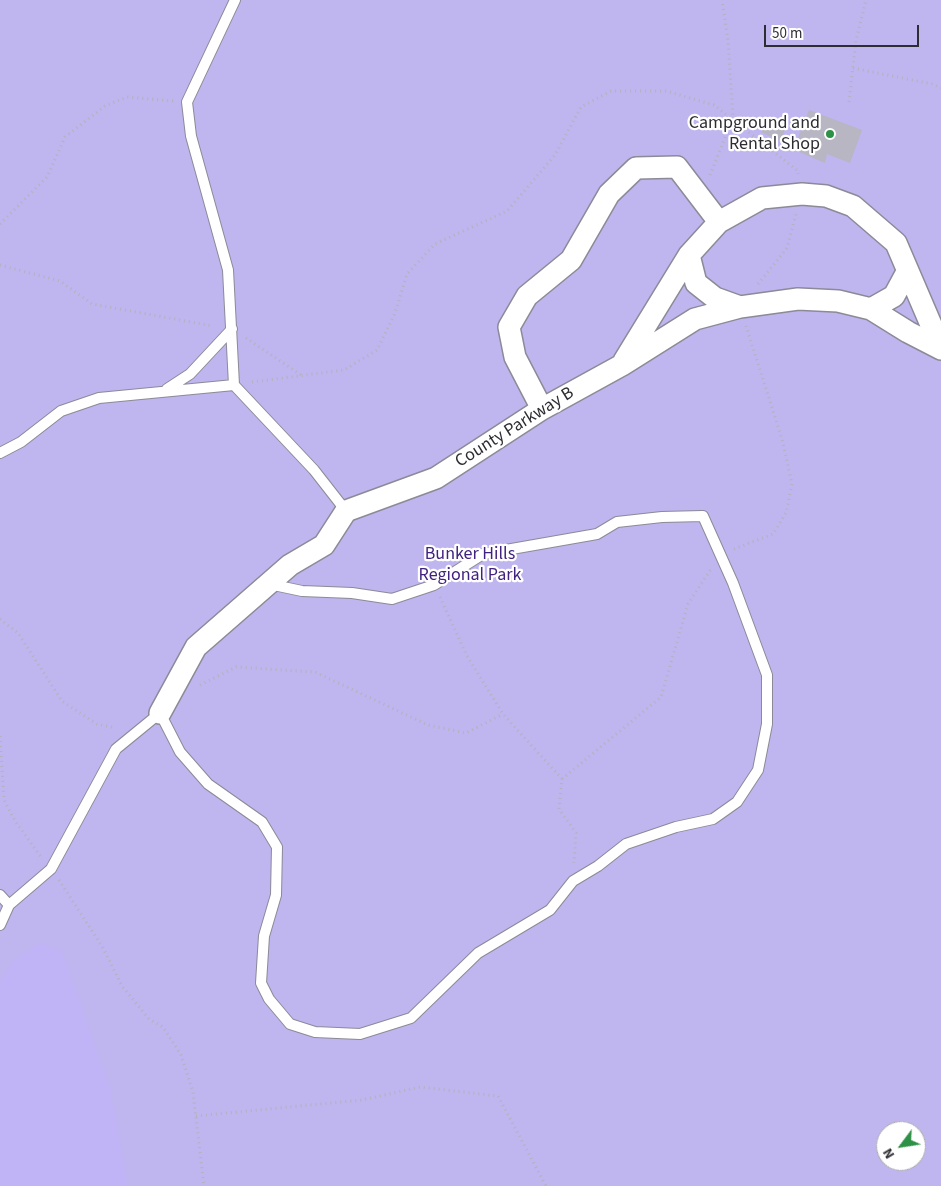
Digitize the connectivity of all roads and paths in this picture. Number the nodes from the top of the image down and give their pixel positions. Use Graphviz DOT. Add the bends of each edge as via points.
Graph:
graph roads {
  1 [pos="235,0"];
  2 [pos="722,0"];
  3 [pos="866,0"];
  4 [pos="853,68"];
  5 [pos="941,88"];
  6 [pos="187,102"];
  7 [pos="849,102"];
  8 [pos="733,118"];
  9 [pos="700,199"];
  10 [pos="719,222"];
  11 [pos="0,224"];
  12 [pos="689,255"];
  13 [pos="0,265"];
  14 [pos="907,272"];
  15 [pos="740,307"];
  16 [pos="871,309"];
  17 [pos="232,329"];
  18 [pos="941,348"];
  19 [pos="622,365"];
  20 [pos="302,376"];
  21 [pos="234,385"];
  22 [pos="165,390"];
  23 [pos="542,409"];
  24 [pos="0,453"];
  25 [pos="346,511"];
  26 [pos="269,584"];
  27 [pos="434,585"];
  28 [pos="0,619"];
  29 [pos="197,686"];
  30 [pos="160,713"];
  31 [pos="503,714"];
  32 [pos="134,732"];
  33 [pos="0,736"];
  34 [pos="51,869"];
  35 [pos="573,881"];
  36 [pos="0,896"];
  37 [pos="9,905"];
  38 [pos="0,925"];
  39 [pos="196,1116"];
  40 [pos="204,1186"];
  41 [pos="546,1186"];
  1 -- 6 [label="lane"];
  2 -- 8 [label="path"];
  3 -- 4 [label="path"];
  4 -- 5 [label="path"];
  4 -- 7 [label="path"];
  6 -- 11 [label="path" via="128,97 105,106 65,137 47,177"];
  6 -- 17 [label="lane" via="191,136 228,270"];
  8 -- 9 [label="path"];
  8 -- 20 [label="path" via="714,105 666,91 611,91 582,106 555,155 507,211 434,244 407,274 395,313 377,350 344,370"];
  9 -- 10 [label="street"];
  9 -- 23 [label="street" via="677,167 636,168 609,194 571,260 527,296 509,327 515,357"];
  10 -- 12 [label="street, County Parkway B"];
  10 -- 14 [label="street, County Parkway B" via="762,198 802,194 826,196 853,206 896,243"];
  12 -- 15 [label="street" via="696,282 715,298"];
  12 -- 19 [label="street, County Parkway B"];
  13 -- 17 [label="path" via="60,281 92,304"];
  14 -- 16 [label="street" via="894,296"];
  14 -- 18 [label="street, County Parkway B"];
  15 -- 16 [label="street, County Parkway B" via="798,300 838,302"];
  15 -- 19 [label="street, County Parkway B" via="696,319"];
  16 -- 18 [label="street, County Parkway B"];
  17 -- 20 [label="path"];
  17 -- 21 [label="lane"];
  17 -- 22 [label="lane" via="190,374"];
  19 -- 23 [label="street, County Parkway B"];
  20 -- 21 [label="path"];
  21 -- 22 [label="lane"];
  21 -- 25 [label="lane" via="314,470"];
  22 -- 24 [label="lane" via="99,398 61,411 21,442"];
  23 -- 25 [label="street, County Parkway B" via="436,478"];
  25 -- 26 [label="street" via="324,545 290,565"];
  26 -- 27 [label="lane" via="302,591 392,599"];
  26 -- 30 [label="street" via="196,647"];
  27 -- 31 [label="path" via="467,656"];
  27 -- 35 [label="lane" via="483,554 597,534 617,522 703,516 733,583 767,675 767,724 758,770 737,802 713,819 676,826 626,844"];
  28 -- 32 [label="path" via="18,633 62,701 97,724"];
  29 -- 31 [label="path" via="236,667 315,672 428,724 466,733"];
  30 -- 32 [label="lane"];
  30 -- 35 [label="lane" via="186,759 208,784 262,822 277,848 276,894 264,936 261,983 269,999 290,1024 315,1032 360,1034 411,1018 478,953 550,910"];
  31 -- 35 [label="path" via="562,779 559,809 576,833"];
  32 -- 34 [label="lane" via="116,749"];
  33 -- 34 [label="path" via="4,800"];
  34 -- 37 [label="lane"];
  34 -- 39 [label="path" via="103,948 122,986 149,1019 163,1027 181,1055 193,1092"];
  36 -- 37 [label="lane"];
  37 -- 38 [label="lane"];
  39 -- 40 [label="path"];
  39 -- 41 [label="path" via="362,1100 420,1087 498,1096"];
}
